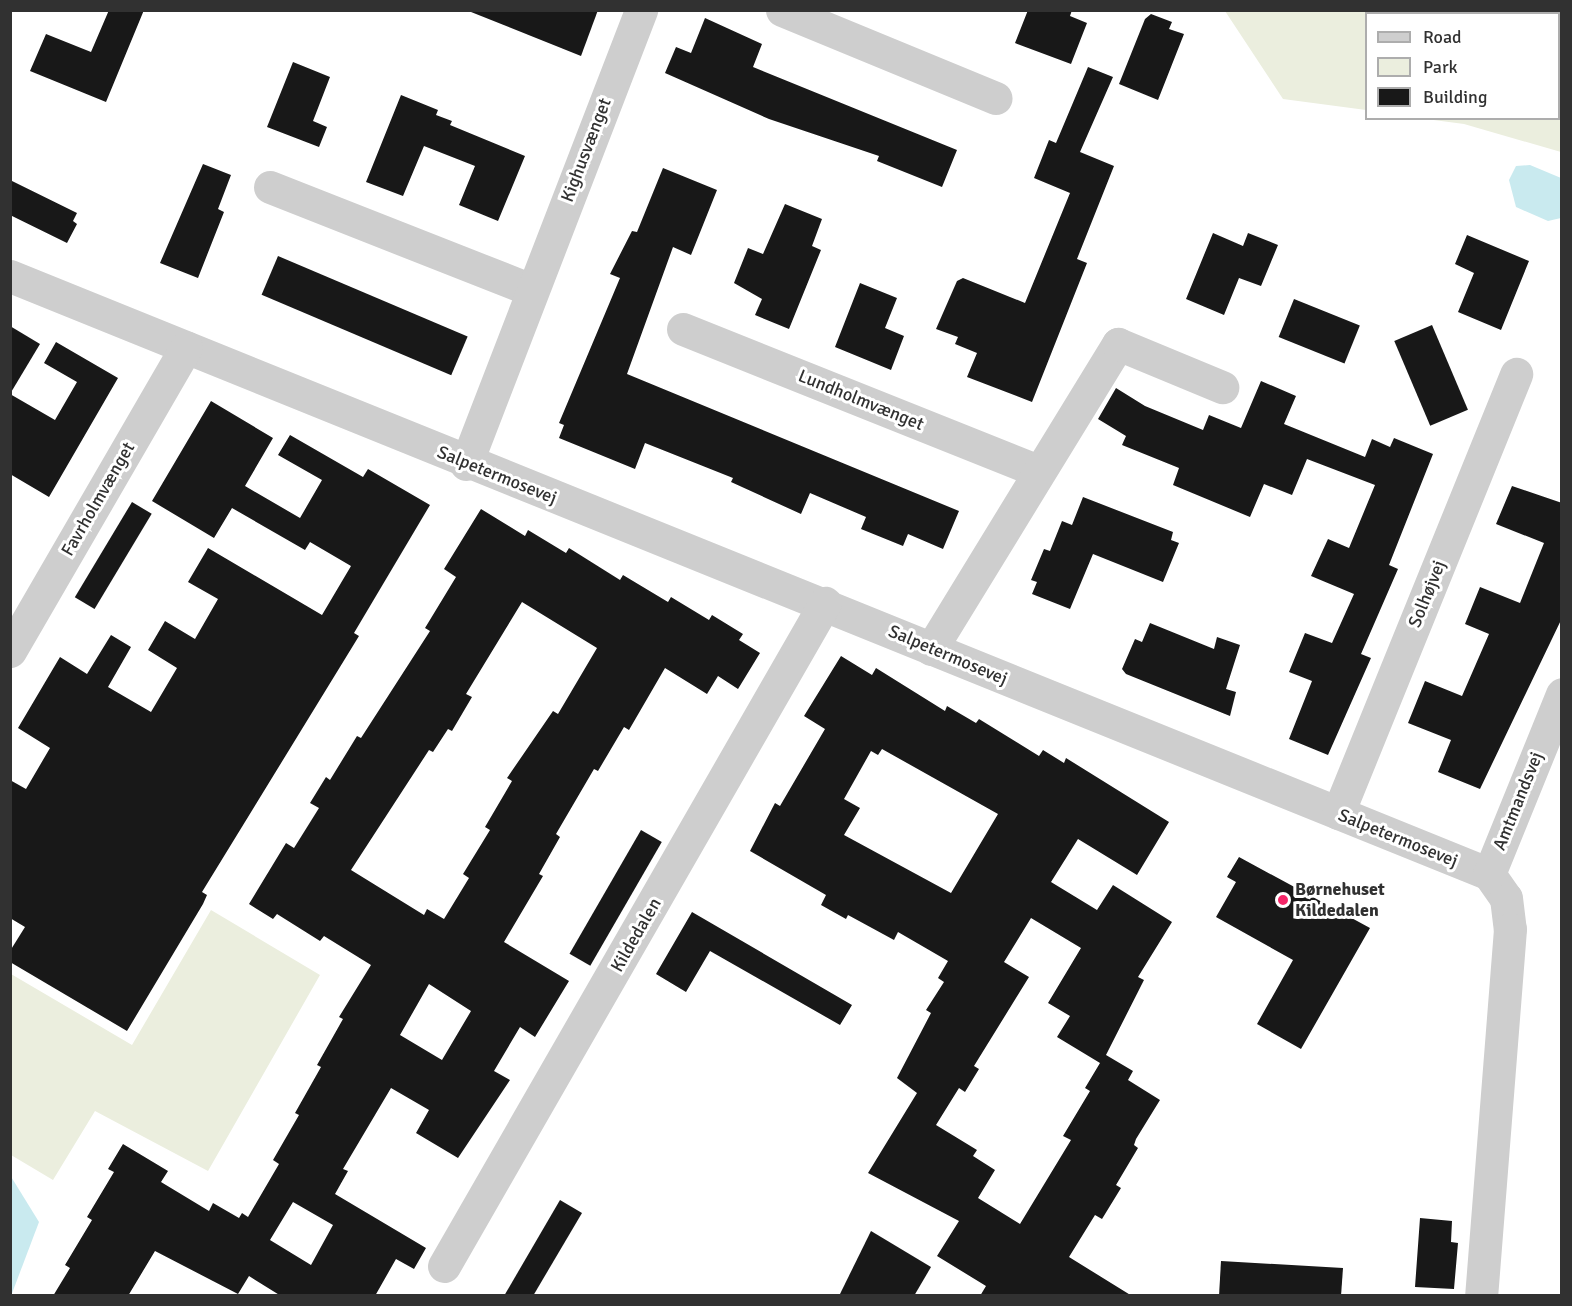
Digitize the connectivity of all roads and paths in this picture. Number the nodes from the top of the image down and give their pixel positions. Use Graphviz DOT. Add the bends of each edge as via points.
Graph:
graph roads {
  1 [pos="641,10"];
  2 [pos="782,10"];
  3 [pos="996,98"];
  4 [pos="270,188"];
  5 [pos="10,276"];
  6 [pos="531,291"];
  7 [pos="683,329"];
  8 [pos="186,347"];
  9 [pos="1516,374"];
  10 [pos="1222,387"];
  11 [pos="466,464"];
  12 [pos="1038,471"];
  13 [pos="825,603"];
  14 [pos="931,649"];
  15 [pos="10,651"];
  16 [pos="1562,694"];
  17 [pos="1338,813"];
  18 [pos="1489,874"];
  19 [pos="444,1266"];
  20 [pos="1481,1296"];
  1 -- 6 [label="street, Kighusvænget"];
  2 -- 3 [label="street"];
  4 -- 6 [label="street"];
  5 -- 8 [label="street, Salpetermosevej"];
  6 -- 11 [label="street, Kighusvænget"];
  7 -- 12 [label="street, Lundholmvænget"];
  8 -- 11 [label="street, Salpetermosevej"];
  8 -- 15 [label="street, Favrholmvænget"];
  9 -- 17 [label="street, Solhøjvej"];
  10 -- 12 [label="street" via="1118,344"];
  11 -- 13 [label="street, Salpetermosevej"];
  12 -- 14 [label="street"];
  13 -- 14 [label="street, Salpetermosevej"];
  13 -- 19 [label="street, Kildedalen"];
  14 -- 17 [label="street, Salpetermosevej"];
  16 -- 18 [label="street, Amtmandsvej"];
  17 -- 18 [label="street, Salpetermosevej"];
  18 -- 20 [label="street" via="1506,898 1510,929"];
}
